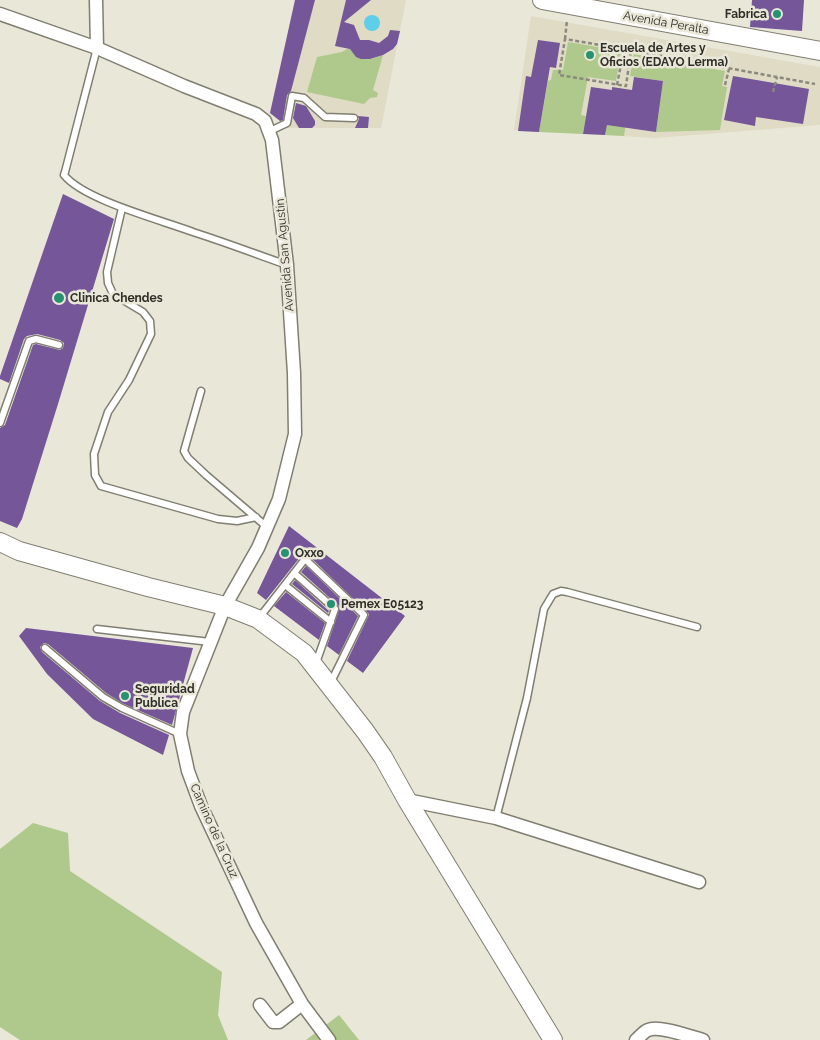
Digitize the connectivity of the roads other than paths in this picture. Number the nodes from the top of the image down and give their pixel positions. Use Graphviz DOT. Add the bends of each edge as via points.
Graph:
graph roads {
  1 [pos="96,0"];
  2 [pos="542,0"];
  3 [pos="565,3"];
  4 [pos="0,14"];
  5 [pos="97,48"];
  6 [pos="820,51"];
  7 [pos="354,118"];
  8 [pos="270,131"];
  9 [pos="122,208"];
  10 [pos="287,265"];
  11 [pos="59,345"];
  12 [pos="201,391"];
  13 [pos="0,423"];
  14 [pos="256,517"];
  15 [pos="267,527"];
  16 [pos="0,542"];
  17 [pos="294,573"];
  18 [pos="285,585"];
  19 [pos="225,606"];
  20 [pos="258,619"];
  21 [pos="331,622"];
  22 [pos="697,627"];
  23 [pos="97,629"];
  24 [pos="210,642"];
  25 [pos="45,648"];
  26 [pos="315,667"];
  27 [pos="330,685"];
  28 [pos="180,734"];
  29 [pos="407,800"];
  30 [pos="496,818"];
  31 [pos="699,882"];
  32 [pos="302,1004"];
  33 [pos="260,1006"];
  34 [pos="328,1040"];
  35 [pos="553,1040"];
  36 [pos="636,1040"];
  37 [pos="703,1040"];
  1 -- 5 [label="street"];
  2 -- 3 [label="main road, Avenida Peralta"];
  3 -- 6 [label="main road, Avenida Peralta"];
  4 -- 5 [label="street"];
  5 -- 8 [label="street" via="256,114"];
  5 -- 9 [label="lane" via="64,175 84,190"];
  7 -- 8 [label="lane" via="325,117 304,98 292,96 287,123"];
  8 -- 10 [label="street, Avenida San Agustin"];
  9 -- 10 [label="lane"];
  9 -- 14 [label="lane" via="106,272 108,283 113,294 143,312 150,321 151,334 129,380 108,412 94,454 95,475 102,486 218,519 237,521"];
  10 -- 15 [label="street, Avenida San Agustin" via="295,434 280,499"];
  11 -- 13 [label="lane" via="36,339 29,341"];
  12 -- 14 [label="lane" via="184,451 206,475"];
  14 -- 15 [label="lane"];
  15 -- 19 [label="street, Avenida San Agustin"];
  16 -- 19 [label="main road" via="19,551"];
  17 -- 18 [label="lane"];
  17 -- 21 [label="lane" via="335,609"];
  17 -- 27 [label="lane" via="305,559 364,615"];
  18 -- 20 [label="lane"];
  18 -- 21 [label="lane"];
  19 -- 20 [label="main road"];
  19 -- 24 [label="street, Camino de la Cruz"];
  20 -- 26 [label="main road" via="304,653"];
  21 -- 26 [label="lane"];
  22 -- 30 [label="lane" via="567,592 553,594 544,609 527,698"];
  23 -- 24 [label="lane"];
  24 -- 28 [label="street, Camino de la Cruz" via="183,712"];
  25 -- 28 [label="lane" via="103,697"];
  26 -- 27 [label="main road"];
  27 -- 29 [label="main road" via="383,757"];
  28 -- 32 [label="street, Camino de la Cruz" via="188,771 201,806 256,923"];
  29 -- 30 [label="street"];
  29 -- 35 [label="main road"];
  30 -- 31 [label="street"];
  32 -- 33 [label="street" via="279,1022 272,1022"];
  32 -- 34 [label="street, Camino de la Cruz"];
  36 -- 37 [label="street" via="648,1030 656,1029"];
}
